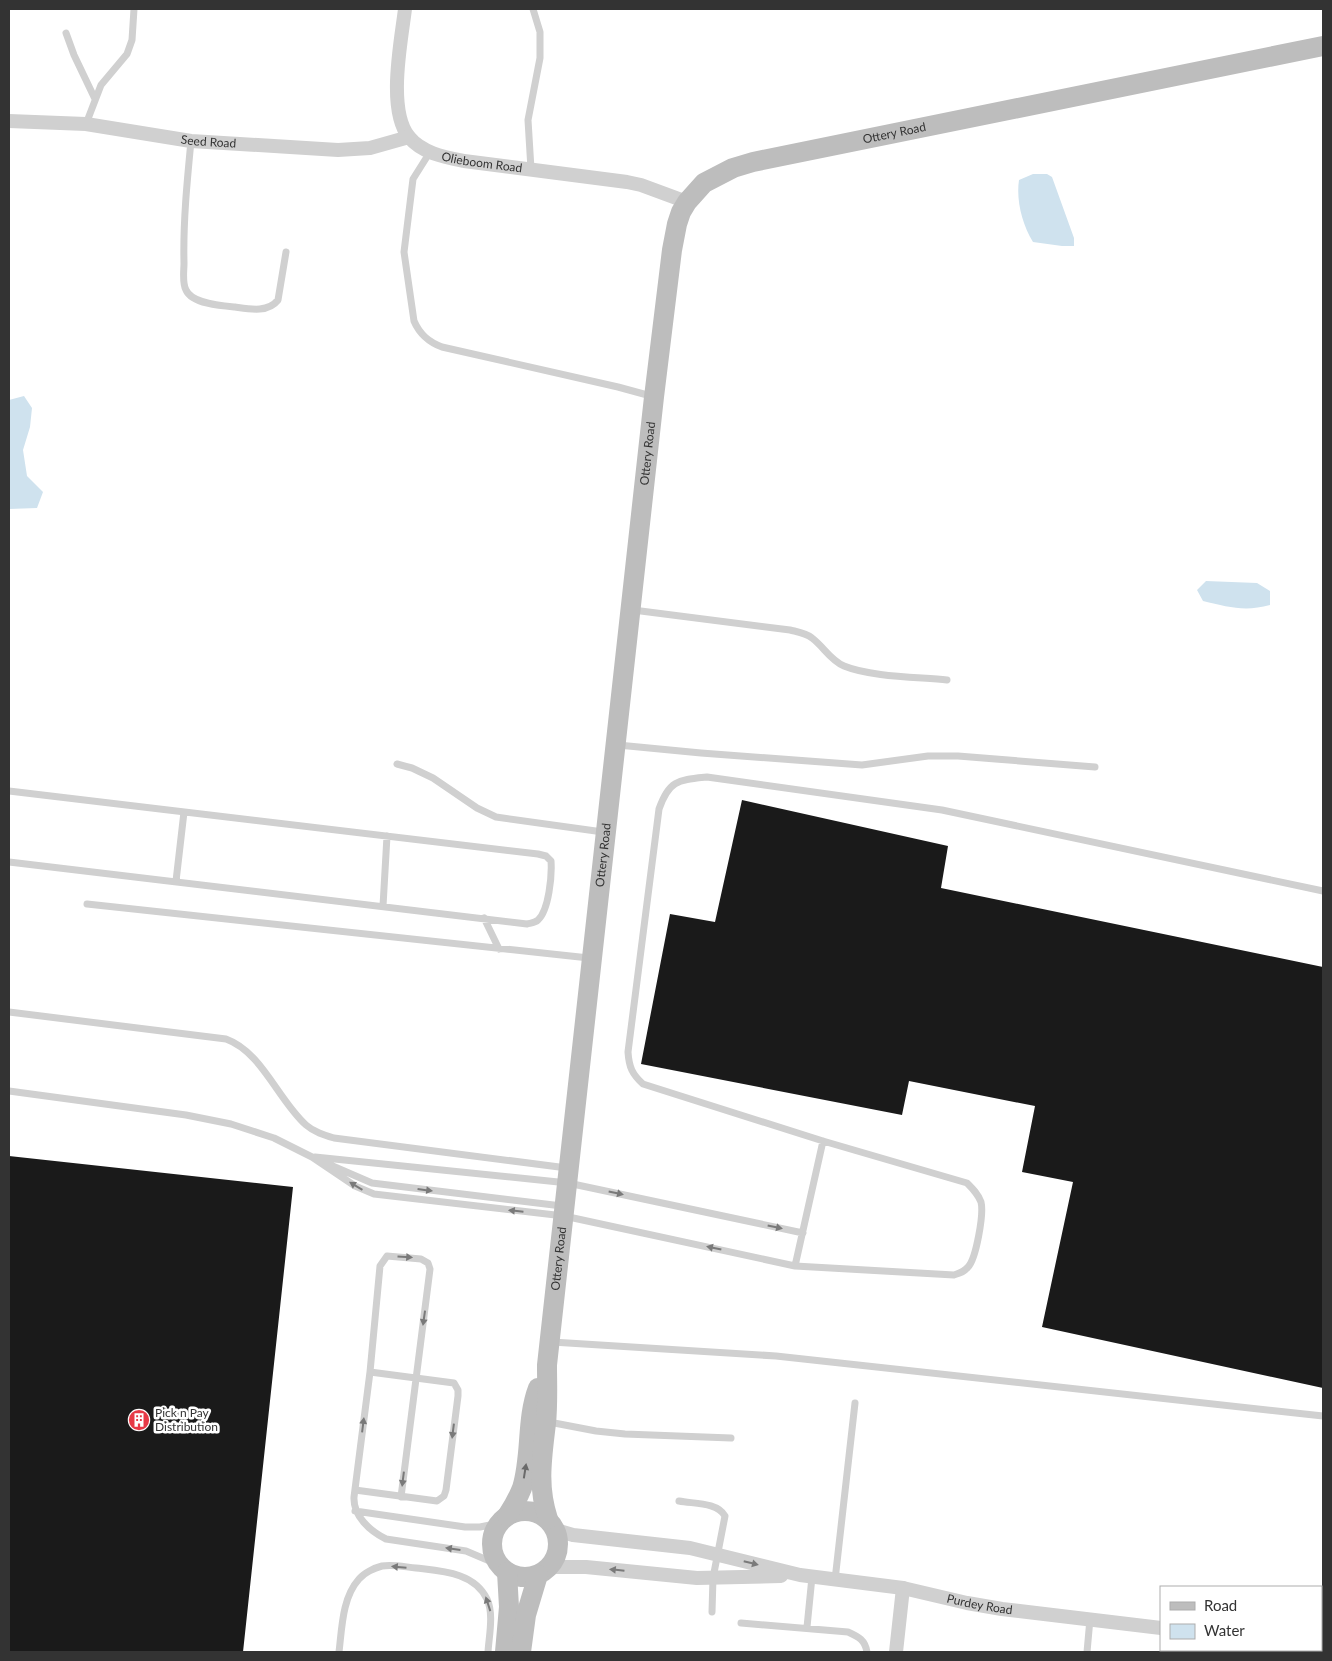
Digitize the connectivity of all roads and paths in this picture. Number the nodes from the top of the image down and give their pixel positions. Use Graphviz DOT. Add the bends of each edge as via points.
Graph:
graph roads {
  1 [pos="134,9"];
  2 [pos="405,9"];
  3 [pos="534,9"];
  4 [pos="66,33"];
  5 [pos="1323,46"];
  6 [pos="95,99"];
  7 [pos="9,121"];
  8 [pos="86,124"];
  9 [pos="409,138"];
  10 [pos="191,141"];
  11 [pos="430,152"];
  12 [pos="531,169"];
  13 [pos="687,202"];
  14 [pos="286,252"];
  15 [pos="654,397"];
  16 [pos="630,610"];
  17 [pos="947,680"];
  18 [pos="615,745"];
  19 [pos="397,764"];
  20 [pos="1095,767"];
  21 [pos="9,791"];
  22 [pos="184,812"];
  23 [pos="606,833"];
  24 [pos="387,836"];
  25 [pos="9,862"];
  26 [pos="176,881"];
  27 [pos="1323,891"];
  28 [pos="87,904"];
  29 [pos="383,906"];
  30 [pos="484,918"];
  31 [pos="499,949"];
  32 [pos="592,958"];
  33 [pos="9,1012"];
  34 [pos="9,1091"];
  35 [pos="823,1140"];
  36 [pos="312,1157"];
  37 [pos="569,1175"];
  38 [pos="565,1211"];
  39 [pos="802,1233"];
  40 [pos="795,1266"];
  41 [pos="550,1342"];
  42 [pos="547,1365"];
  43 [pos="370,1372"];
  44 [pos="416,1378"];
  45 [pos="855,1403"];
  46 [pos="1323,1416"];
  47 [pos="546,1422"];
  48 [pos="731,1438"];
  49 [pos="355,1490"];
  50 [pos="401,1497"];
  51 [pos="679,1502"];
  52 [pos="355,1511"];
  53 [pos="504,1520"];
  54 [pos="552,1524"];
  55 [pos="717,1555"];
  56 [pos="503,1569"];
  57 [pos="544,1571"];
  58 [pos="806,1576"];
  59 [pos="713,1578"];
  60 [pos="835,1580"];
  61 [pos="903,1588"];
  62 [pos="712,1612"];
  63 [pos="1090,1619"];
  64 [pos="741,1623"];
  65 [pos="807,1627"];
  66 [pos="1160,1628"];
  67 [pos="339,1652"];
  68 [pos="488,1652"];
  69 [pos="505,1652"];
  70 [pos="521,1652"];
  71 [pos="867,1652"];
  72 [pos="896,1652"];
  73 [pos="1087,1652"];
  1 -- 6 [label="lane" via="132,40 127,54 101,85"];
  2 -- 9 [label="street" via="397,99 401,121"];
  3 -- 12 [label="lane" via="540,32 540,58 528,120"];
  4 -- 6 [label="lane"];
  5 -- 13 [label="street, Ottery Road" via="753,162 704,183"];
  6 -- 8 [label="lane"];
  7 -- 8 [label="street, Seed Road"];
  8 -- 10 [label="street, Seed Road"];
  9 -- 10 [label="street, Seed Road" via="370,148 338,150"];
  9 -- 11 [label="street, Olieboom Road"];
  10 -- 14 [label="lane" via="183,241 186,290 191,296 206,303 266,309 278,300"];
  11 -- 12 [label="street, Olieboom Road" via="464,161"];
  11 -- 15 [label="lane" via="413,179 404,252 414,321 424,337 442,347"];
  12 -- 13 [label="street, Olieboom Road" via="627,182"];
  13 -- 15 [label="street, Ottery Road" via="677,224 672,250"];
  15 -- 16 [label="street, Ottery Road"];
  16 -- 17 [label="lane" via="790,630 812,638 842,666 862,672"];
  16 -- 18 [label="street, Ottery Road"];
  18 -- 20 [label="lane" via="862,765 914,757 958,756"];
  18 -- 23 [label="street, Ottery Road"];
  19 -- 23 [label="lane" via="433,778 496,817"];
  21 -- 22 [label="lane"];
  22 -- 24 [label="lane"];
  22 -- 26 [label="lane"];
  23 -- 32 [label="street, Ottery Road"];
  24 -- 29 [label="lane"];
  24 -- 30 [label="lane" via="538,854 551,861 549,894 540,919 527,924"];
  25 -- 26 [label="lane"];
  26 -- 29 [label="lane"];
  27 -- 35 [label="lane" via="942,810 707,777 684,780 671,786 664,794 659,810 629,1066 643,1084"];
  28 -- 31 [label="lane"];
  29 -- 30 [label="lane"];
  30 -- 31 [label="lane"];
  31 -- 32 [label="lane"];
  32 -- 37 [label="street, Ottery Road"];
  33 -- 37 [label="lane" via="226,1039 235,1042 253,1059 306,1125 321,1134"];
  34 -- 36 [label="lane" via="231,1124 274,1138"];
  35 -- 39 [label="lane"];
  35 -- 40 [label="lane" via="967,1183 981,1203 973,1258 969,1267 954,1275"];
  36 -- 37 [label="lane"];
  36 -- 38 [label="lane, one-way" via="372,1183"];
  38 -- 36 [label="lane, one-way" via="374,1194 355,1186"];
  37 -- 38 [label="street, Ottery Road"];
  37 -- 39 [label="lane, one-way"];
  40 -- 38 [label="lane, one-way"];
  38 -- 41 [label="street, Ottery Road"];
  39 -- 40 [label="lane"];
  41 -- 42 [label="street, Ottery Road"];
  41 -- 46 [label="lane" via="776,1356"];
  42 -- 47 [label="street, Ottery Road"];
  53 -- 42 [label="street, Ottery Road, one-way" via="522,1486 536,1393"];
  43 -- 44 [label="lane"];
  43 -- 44 [label="lane, one-way" via="381,1262 387,1256 421,1258 430,1269"];
  49 -- 43 [label="lane, one-way"];
  44 -- 50 [label="lane, one-way"];
  44 -- 50 [label="lane, one-way" via="454,1384 458,1390 446,1490 437,1501"];
  45 -- 60 [label="lane"];
  47 -- 48 [label="lane" via="625,1434"];
  47 -- 54 [label="street, Ottery Road" via="540,1482 543,1506"];
  49 -- 50 [label="lane"];
  49 -- 52 [label="lane"];
  51 -- 55 [label="lane" via="715,1506 721,1510 725,1516"];
  52 -- 53 [label="lane" via="465,1527 480,1527"];
  56 -- 52 [label="lane, one-way" via="466,1551 386,1539"];
  53 -- 54 [label="street" via="517,1512 528,1511"];
  53 -- 56 [label="street" via="494,1532 492,1544 494,1555"];
  54 -- 55 [label="street, Purdey Road" via="573,1535 690,1548"];
  54 -- 57 [label="street" via="559,1543 557,1556"];
  55 -- 58 [label="street, Purdey Road, one-way"];
  55 -- 59 [label="lane"];
  56 -- 57 [label="street" via="517,1577 528,1578"];
  56 -- 69 [label="street" via="509,1607"];
  59 -- 57 [label="street, Purdey Road, one-way" via="586,1567"];
  57 -- 70 [label="street" via="526,1614"];
  58 -- 59 [label="street, Purdey Road"];
  58 -- 60 [label="street, Purdey Road"];
  58 -- 65 [label="lane"];
  59 -- 62 [label="lane"];
  60 -- 61 [label="street, Purdey Road"];
  61 -- 63 [label="street, Purdey Road" via="967,1603"];
  61 -- 72 [label="street"];
  63 -- 66 [label="street, Purdey Road"];
  63 -- 73 [label="lane"];
  64 -- 65 [label="lane"];
  65 -- 71 [label="lane" via="858,1636"];
  68 -- 67 [label="lane, one-way" via="490,1612 481,1590 472,1582 448,1572 394,1566 368,1571 351,1590"];
}
